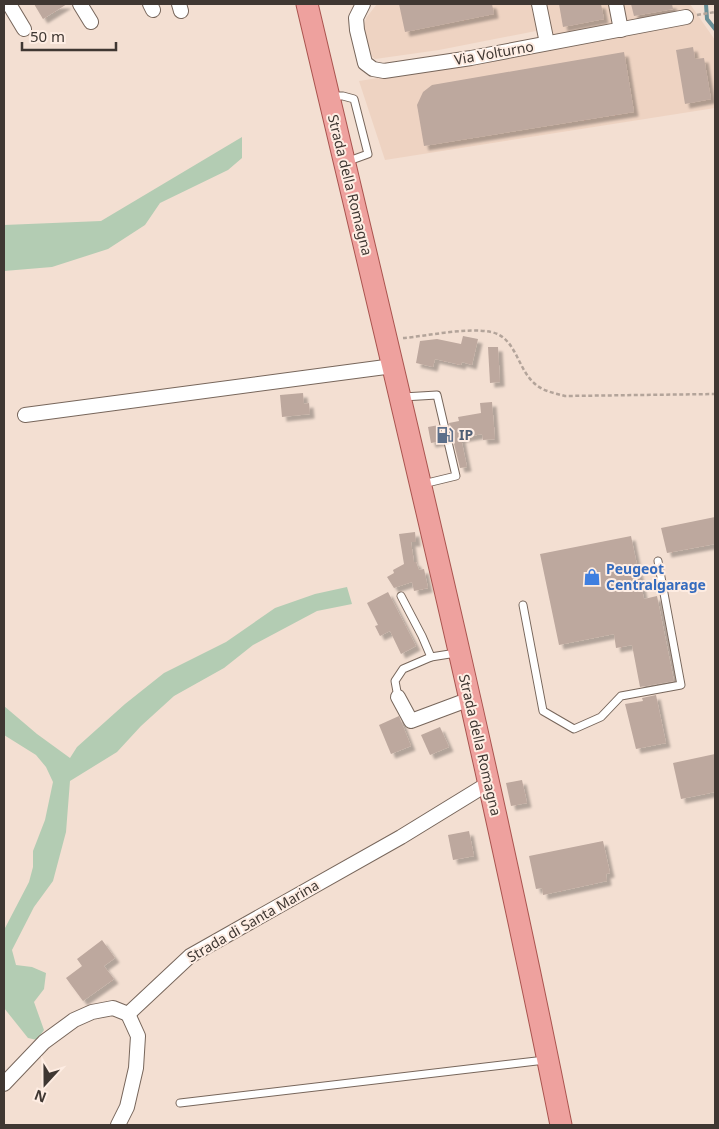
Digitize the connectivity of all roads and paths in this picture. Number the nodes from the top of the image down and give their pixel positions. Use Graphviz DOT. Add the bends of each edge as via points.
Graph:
graph roads {
  1 [pos="9,4"];
  2 [pos="80,4"];
  3 [pos="307,4"];
  4 [pos="364,4"];
  5 [pos="539,4"];
  6 [pos="616,4"];
  7 [pos="715,12"];
  8 [pos="686,17"];
  9 [pos="91,22"];
  10 [pos="24,29"];
  11 [pos="621,30"];
  12 [pos="547,43"];
  13 [pos="387,340"];
  14 [pos="393,366"];
  15 [pos="715,394"];
  16 [pos="400,398"];
  17 [pos="25,415"];
  18 [pos="420,484"];
  19 [pos="658,560"];
  20 [pos="401,596"];
  21 [pos="523,605"];
  22 [pos="459,652"];
  23 [pos="431,657"];
  24 [pos="398,697"];
  25 [pos="470,699"];
  26 [pos="489,783"];
  27 [pos="128,1014"];
  28 [pos="548,1059"];
  29 [pos="4,1084"];
  30 [pos="180,1102"];
  31 [pos="118,1125"];
  32 [pos="561,1125"];
  1 -- 10 [label="street"];
  2 -- 9 [label="street"];
  3 -- 13 [label="main road, Strada della Romagna"];
  4 -- 12 [label="street, Via Volturno" via="356,18 357,30 365,62 373,69 384,71 432,64"];
  5 -- 12 [label="street"];
  6 -- 11 [label="street"];
  7 -- 8 [label="path"];
  8 -- 11 [label="street, Via Volturno"];
  11 -- 12 [label="street, Via Volturno"];
  13 -- 14 [label="main road, Strada della Romagna"];
  13 -- 15 [label="path" via="471,331 492,332 511,345 522,370 534,384 546,392 565,396"];
  14 -- 16 [label="main road, Strada della Romagna"];
  14 -- 17 [label="street"];
  16 -- 18 [label="main road, Strada della Romagna"];
  16 -- 18 [label="lane" via="437,395 454,467 456,476"];
  18 -- 22 [label="main road, Strada della Romagna"];
  19 -- 21 [label="lane" via="681,685 621,696 600,717 574,729 543,711"];
  20 -- 23 [label="lane"];
  22 -- 23 [label="lane"];
  22 -- 25 [label="main road, Strada della Romagna"];
  23 -- 24 [label="lane" via="403,669 395,681"];
  24 -- 25 [label="street" via="410,721"];
  25 -- 26 [label="main road, Strada della Romagna"];
  26 -- 27 [label="street, Strada di Santa Marina" via="190,956"];
  26 -- 28 [label="main road, Strada della Romagna"];
  27 -- 29 [label="street" via="113,1008 74,1020 44,1042"];
  27 -- 31 [label="street" via="138,1036 136,1068 127,1107"];
  28 -- 30 [label="lane"];
  28 -- 32 [label="main road, Strada della Romagna"];
}
